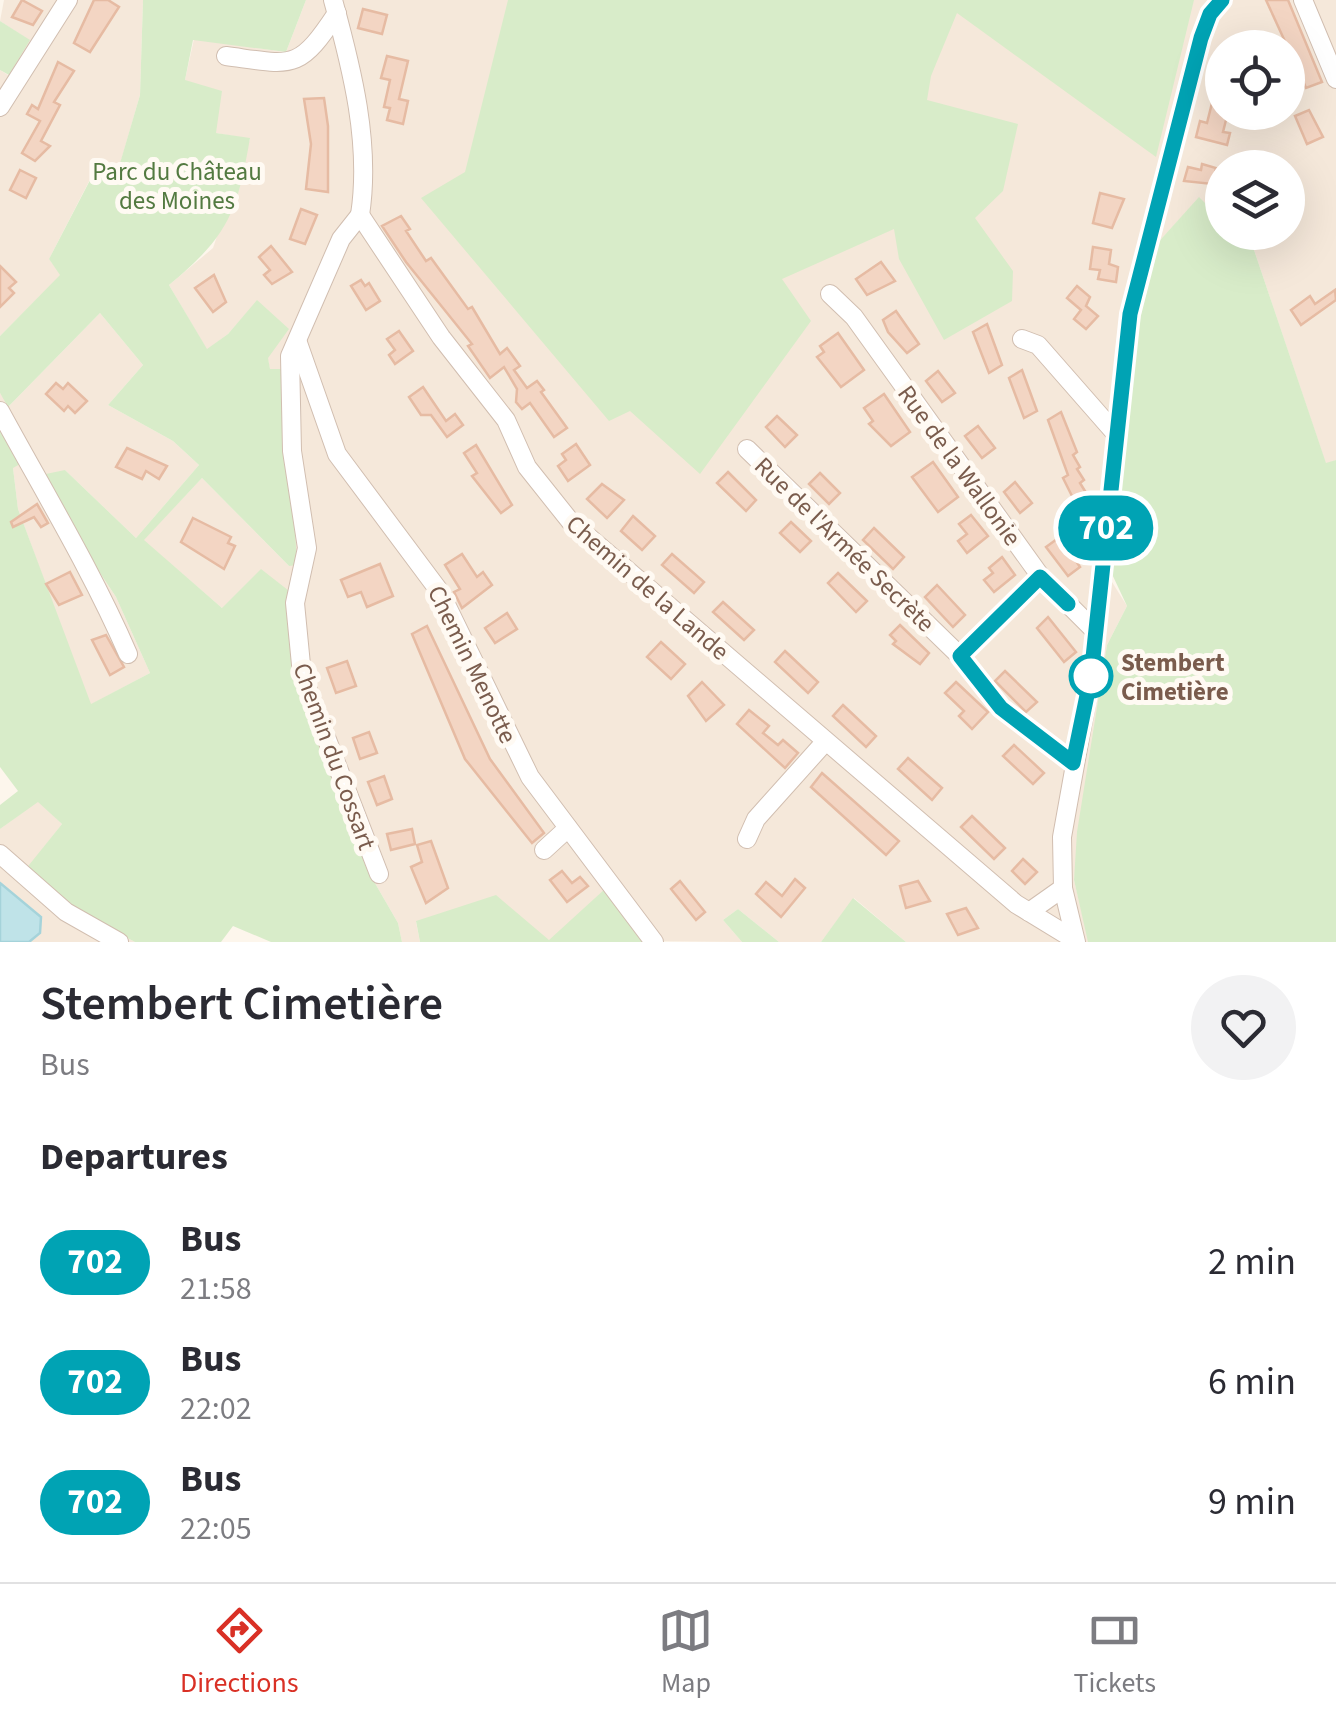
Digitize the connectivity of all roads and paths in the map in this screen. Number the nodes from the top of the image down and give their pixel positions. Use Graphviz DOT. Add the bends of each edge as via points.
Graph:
graph roads {
  1 [pos="68,0"];
  2 [pos="1303,0"];
  3 [pos="1218,2"];
  4 [pos="335,6"];
  5 [pos="226,56"];
  6 [pos="1336,79"];
  7 [pos="0,108"];
  8 [pos="360,215"];
  9 [pos="830,294"];
  10 [pos="1022,338"];
  11 [pos="298,343"];
  12 [pos="0,411"];
  13 [pos="1116,434"];
  14 [pos="747,449"];
  15 [pos="1040,577"];
  16 [pos="1095,631"];
  17 [pos="128,654"];
  18 [pos="960,656"];
  19 [pos="825,742"];
  20 [pos="1073,763"];
  21 [pos="568,828"];
  22 [pos="747,839"];
  23 [pos="544,850"];
  24 [pos="0,854"];
  25 [pos="379,874"];
  26 [pos="1063,888"];
  27 [pos="1030,912"];
  28 [pos="1075,941"];
  29 [pos="119,942"];
  30 [pos="654,942"];
  1 -- 7 [label="street"];
  2 -- 6 [label="street"];
  3 -- 13 [label="street" via="1201,38 1130,314"];
  4 -- 5 [label="street" via="313,50 294,62"];
  4 -- 8 [label="street" via="361,135"];
  8 -- 11 [label="street" via="341,239"];
  8 -- 19 [label="street, Chemin de la Lande" via="506,420 544,492 603,552"];
  9 -- 15 [label="street, Rue de la Wallonie"];
  10 -- 13 [label="street" via="1038,345"];
  11 -- 21 [label="street, Chemin Menotte" via="337,454 440,592 515,748"];
  11 -- 25 [label="street, Chemin du Cossart" via="290,356 292,452 307,548 295,603 297,652"];
  12 -- 17 [label="street" via="89,566"];
  13 -- 16 [label="street"];
  14 -- 18 [label="street, Rue de l'Armée Secrète"];
  15 -- 16 [label="street, Rue de la Wallonie"];
  15 -- 18 [label="street"];
  16 -- 20 [label="street"];
  18 -- 20 [label="street, Rue de l'Armée Secrète" via="1001,708"];
  19 -- 22 [label="street" via="756,819"];
  19 -- 27 [label="street, Chemin de la Lande"];
  20 -- 26 [label="street" via="1062,837"];
  21 -- 23 [label="street"];
  21 -- 30 [label="street, Chemin Menotte"];
  24 -- 29 [label="street" via="66,912"];
  26 -- 27 [label="street"];
  26 -- 28 [label="street"];
  27 -- 28 [label="street, Chemin de la Lande"];
}
